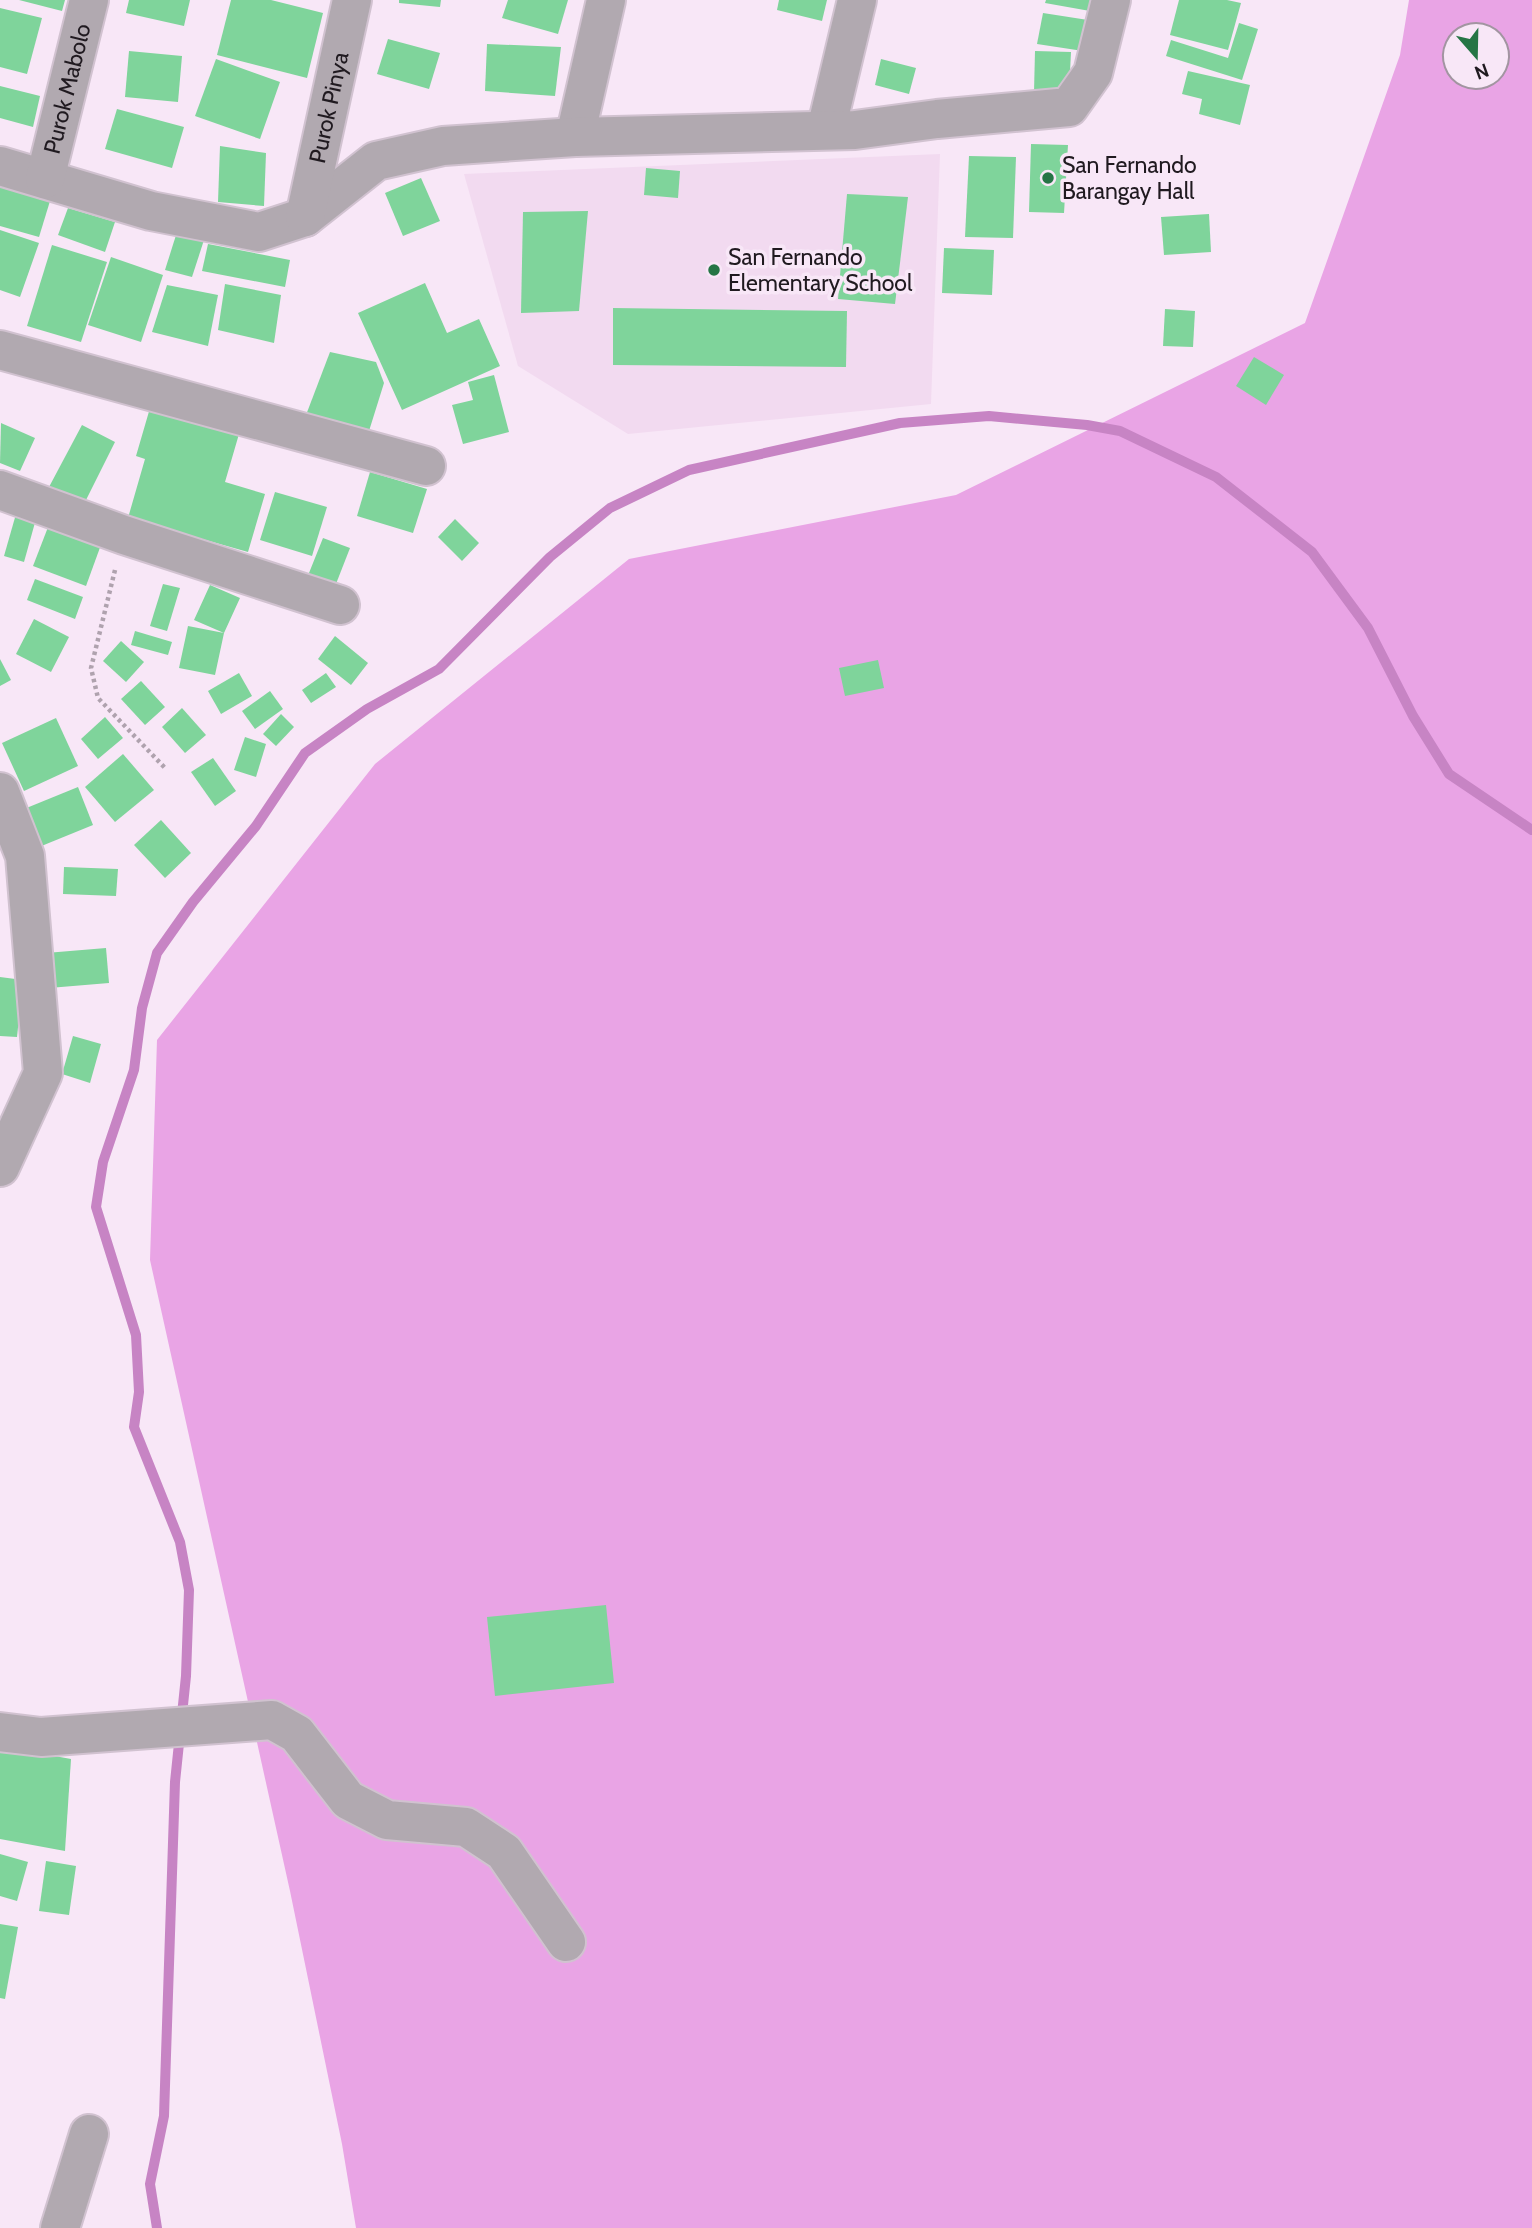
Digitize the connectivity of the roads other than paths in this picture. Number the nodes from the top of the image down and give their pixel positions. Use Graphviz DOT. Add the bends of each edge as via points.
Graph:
graph roads {
  1 [pos="89,0"];
  2 [pos="352,0"];
  3 [pos="606,0"];
  4 [pos="857,0"];
  5 [pos="1111,0"];
  6 [pos="826,130"];
  7 [pos="575,137"];
  8 [pos="0,166"];
  9 [pos="45,179"];
  10 [pos="305,216"];
  11 [pos="0,350"];
  12 [pos="426,466"];
  13 [pos="0,490"];
  14 [pos="340,605"];
  15 [pos="0,792"];
  16 [pos="16,954"];
  17 [pos="0,1167"];
  18 [pos="0,1732"];
  19 [pos="566,1942"];
  20 [pos="89,2134"];
  21 [pos="60,2228"];
  1 -- 9 [label="street, Purok Mabolo"];
  2 -- 10 [label="street, Purok Pinya"];
  3 -- 7 [label="street"];
  4 -- 6 [label="street"];
  5 -- 6 [label="street" via="1093,74 1069,107"];
  6 -- 7 [label="street"];
  7 -- 10 [label="street" via="443,146 376,160"];
  8 -- 9 [label="street"];
  9 -- 10 [label="street" via="151,211 259,232"];
  11 -- 12 [label="street"];
  13 -- 14 [label="street"];
  15 -- 16 [label="street" via="25,856"];
  16 -- 17 [label="street" via="43,1073"];
  18 -- 19 [label="street" via="41,1737 272,1720 297,1734 348,1800 387,1820 467,1827 504,1852"];
  20 -- 21 [label="street"];
}
